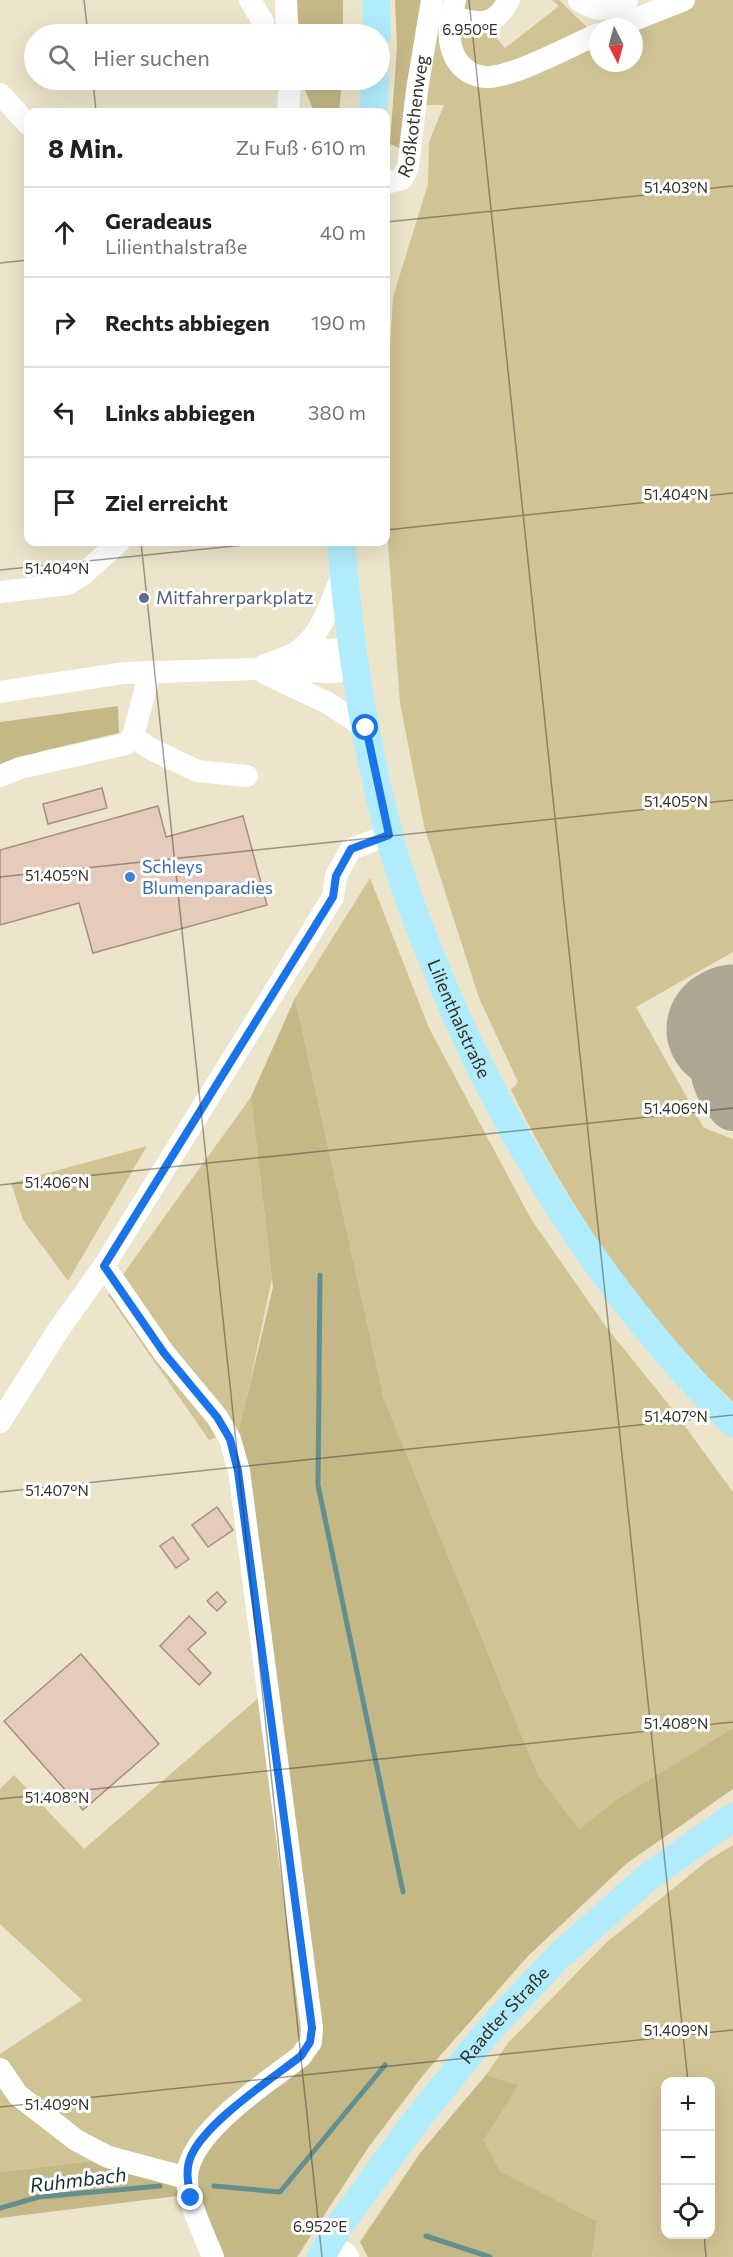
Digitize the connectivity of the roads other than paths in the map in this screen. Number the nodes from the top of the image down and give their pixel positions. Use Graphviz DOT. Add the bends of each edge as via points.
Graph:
graph roads {
  1 [pos="250,0"];
  2 [pos="286,0"];
  3 [pos="376,0"];
  4 [pos="432,0"];
  5 [pos="565,0"];
  6 [pos="579,0"];
  7 [pos="627,0"];
  8 [pos="684,0"];
  9 [pos="453,8"];
  10 [pos="509,9"];
  11 [pos="639,18"];
  12 [pos="589,20"];
  13 [pos="263,22"];
  14 [pos="287,24"];
  15 [pos="377,24"];
  16 [pos="589,38"];
  17 [pos="289,90"];
  18 [pos="374,90"];
  19 [pos="0,94"];
  20 [pos="288,108"];
  21 [pos="373,108"];
  22 [pos="24,120"];
  23 [pos="390,182"];
  24 [pos="115,546"];
  25 [pos="341,546"];
  26 [pos="344,573"];
  27 [pos="0,592"];
  28 [pos="299,651"];
  29 [pos="355,660"];
  30 [pos="256,669"];
  31 [pos="150,672"];
  32 [pos="0,692"];
  33 [pos="366,728"];
  34 [pos="133,736"];
  35 [pos="0,776"];
  36 [pos="247,776"];
  37 [pos="389,835"];
  38 [pos="104,1266"];
  39 [pos="0,1422"];
  40 [pos="733,1423"];
  41 [pos="733,1818"];
  42 [pos="0,2069"];
  43 [pos="187,2178"];
  44 [pos="332,2254"];
  45 [pos="213,2257"];
  1 -- 13 [label="street"];
  2 -- 14 [label="street"];
  3 -- 15 [label="main road"];
  4 -- 23 [label="street, Roßkothenweg" via="408,167 402,179"];
  5 -- 12 [label="street"];
  6 -- 7 [label="street" via="592,9 609,8"];
  8 -- 11 [label="street"];
  9 -- 10 [label="street" via="475,24"];
  9 -- 16 [label="street" via="449,35 453,55 462,68 475,76 511,72"];
  17 -- 20 [label="street"];
  18 -- 21 [label="main road"];
  19 -- 22 [label="street"];
  24 -- 27 [label="street" via="68,584"];
  25 -- 26 [label="main road, Lilienthalstraße"];
  26 -- 28 [label="street" via="319,629"];
  26 -- 29 [label="main road, Lilienthalstraße"];
  28 -- 29 [label="street"];
  28 -- 30 [label="street"];
  29 -- 30 [label="street" via="330,672"];
  29 -- 33 [label="main road, Lilienthalstraße"];
  30 -- 31 [label="street"];
  30 -- 33 [label="street" via="328,703"];
  31 -- 32 [label="street"];
  31 -- 34 [label="street"];
  33 -- 37 [label="main road, Lilienthalstraße"];
  34 -- 35 [label="street" via="126,744"];
  34 -- 36 [label="street" via="197,771"];
  37 -- 38 [label="street" via="351,849 336,876 333,897"];
  37 -- 40 [label="main road, Lilienthalstraße" via="410,904 442,984 522,1146 593,1259 661,1348"];
  38 -- 39 [label="street"];
  38 -- 43 [label="street" via="230,1439 240,1482 312,2028 310,2042 301,2056 207,2133 191,2157"];
  41 -- 44 [label="main road, Raadter Straße" via="647,1878 551,1964 490,2029 339,2226"];
  42 -- 43 [label="street" via="18,2095 76,2140 108,2157"];
  43 -- 45 [label="street"];
}
